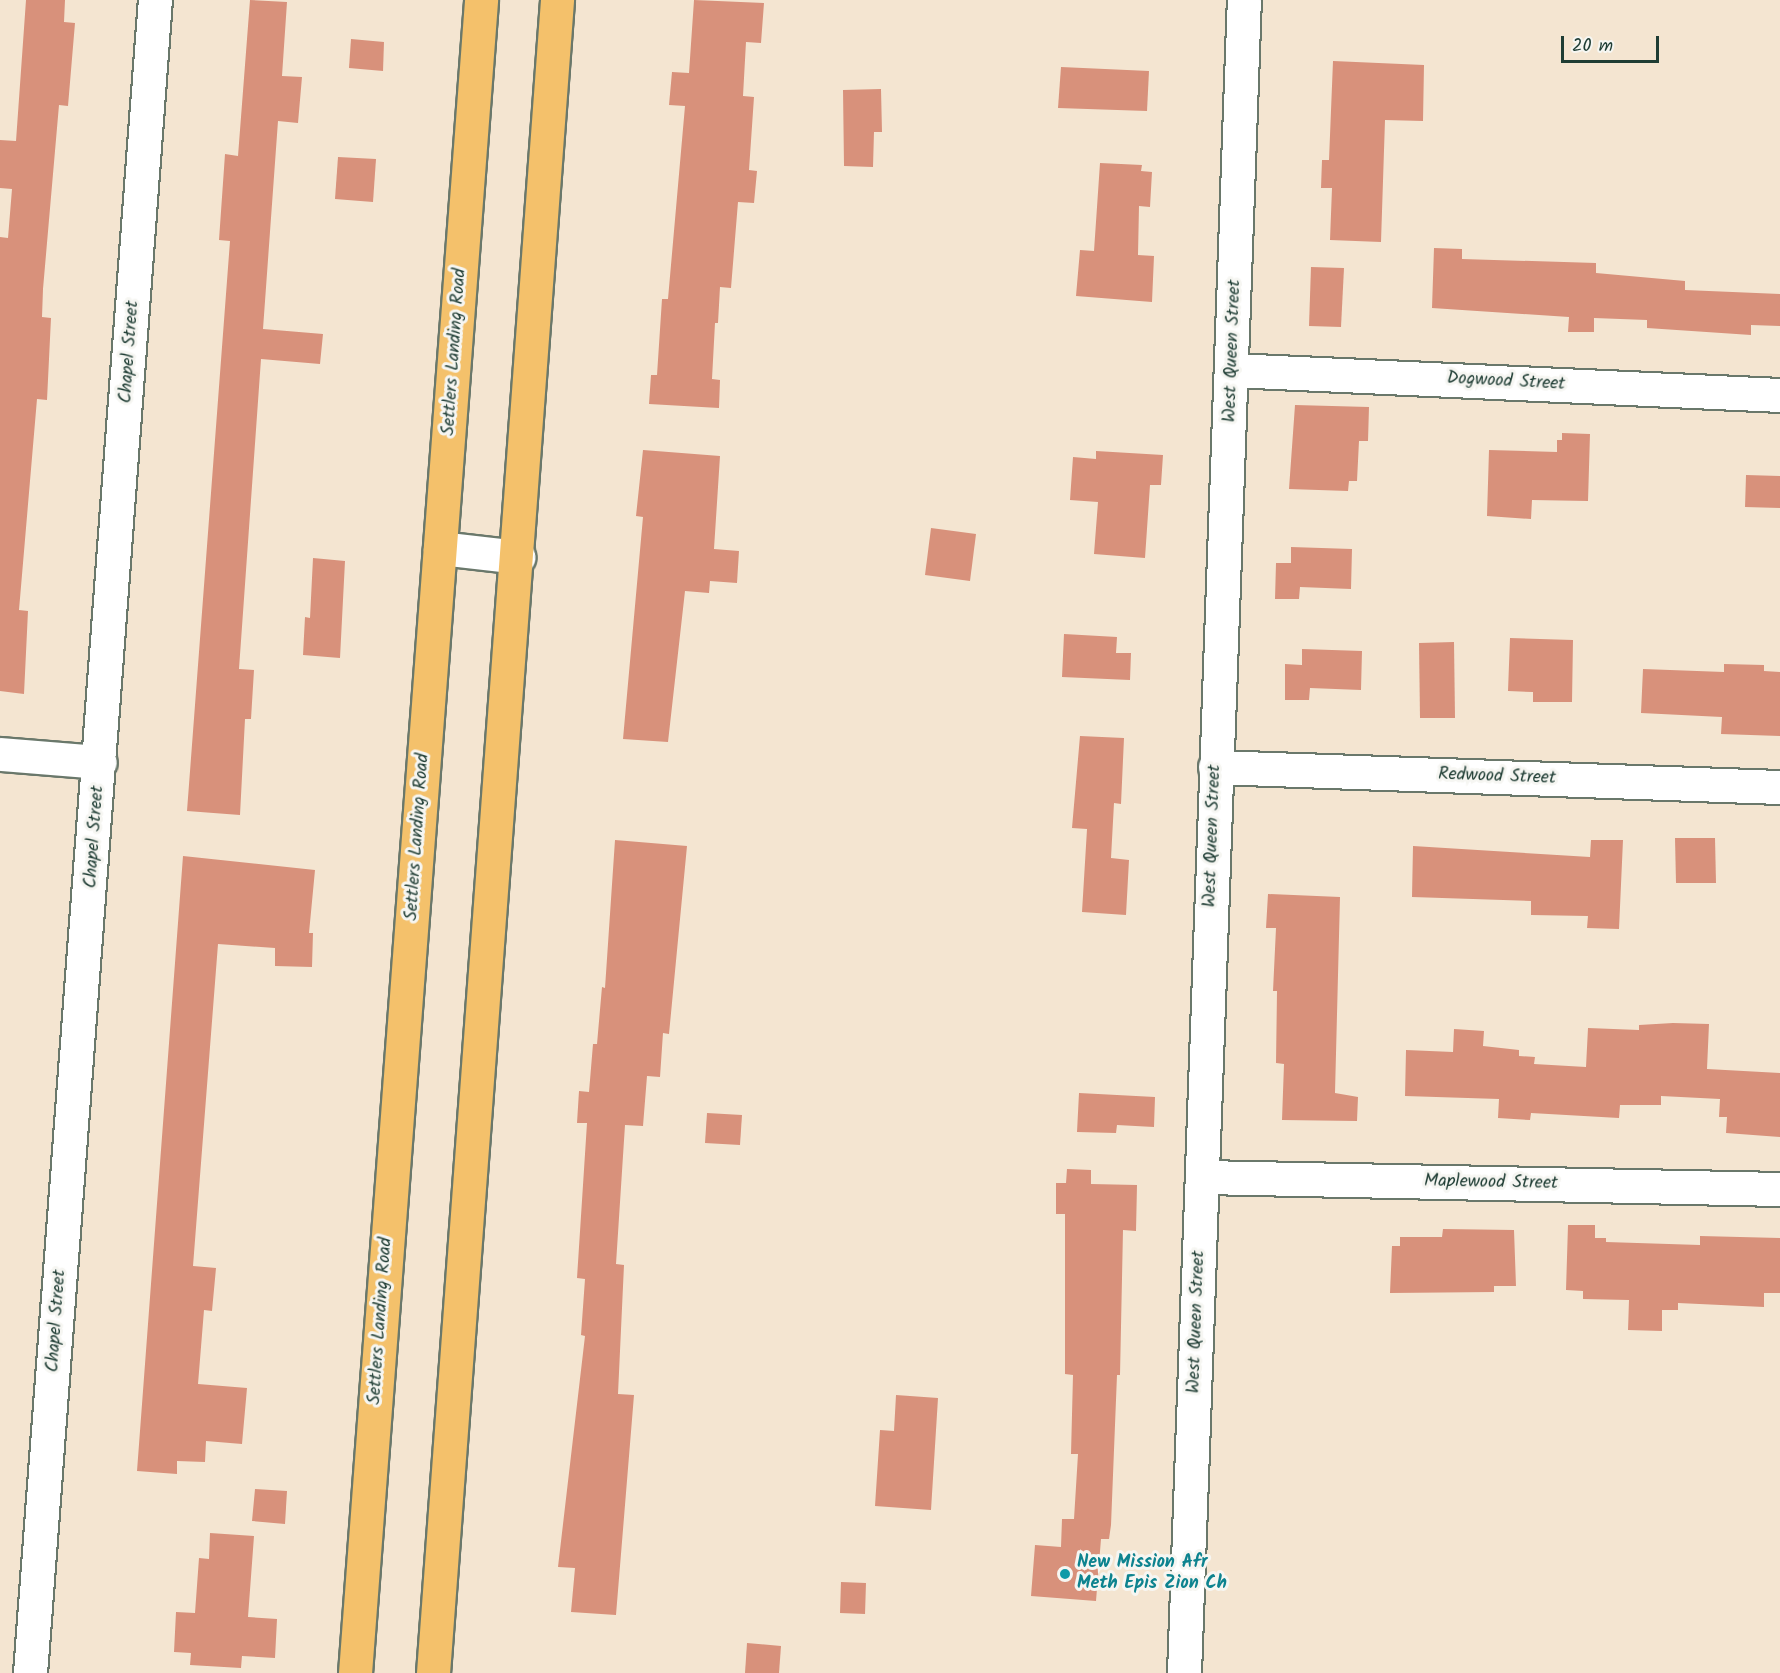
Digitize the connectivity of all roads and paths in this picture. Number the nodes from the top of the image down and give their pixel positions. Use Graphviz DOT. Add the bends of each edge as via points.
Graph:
graph roads {
  1 [pos="154,0"];
  2 [pos="481,0"];
  3 [pos="557,0"];
  4 [pos="1244,0"];
  5 [pos="1232,370"];
  6 [pos="1780,395"];
  7 [pos="440,548"];
  8 [pos="518,557"];
  9 [pos="0,754"];
  10 [pos="100,762"];
  11 [pos="1215,767"];
  12 [pos="1780,787"];
  13 [pos="1203,1177"];
  14 [pos="1780,1189"];
  15 [pos="30,1673"];
  16 [pos="355,1673"];
  17 [pos="433,1673"];
  18 [pos="1184,1673"];
  1 -- 10 [label="street, Chapel Street"];
  2 -- 7 [label="main road, Settlers Landing Road"];
  3 -- 8 [label="main road"];
  4 -- 5 [label="street, West Queen Street"];
  5 -- 6 [label="street, Dogwood Street"];
  5 -- 11 [label="street, West Queen Street"];
  7 -- 8 [label="street"];
  7 -- 16 [label="main road, Settlers Landing Road"];
  8 -- 17 [label="main road"];
  9 -- 10 [label="street"];
  10 -- 15 [label="street, Chapel Street"];
  11 -- 12 [label="street, Redwood Street"];
  11 -- 13 [label="street, West Queen Street"];
  13 -- 14 [label="street, Maplewood Street"];
  13 -- 18 [label="street, West Queen Street"];
}
